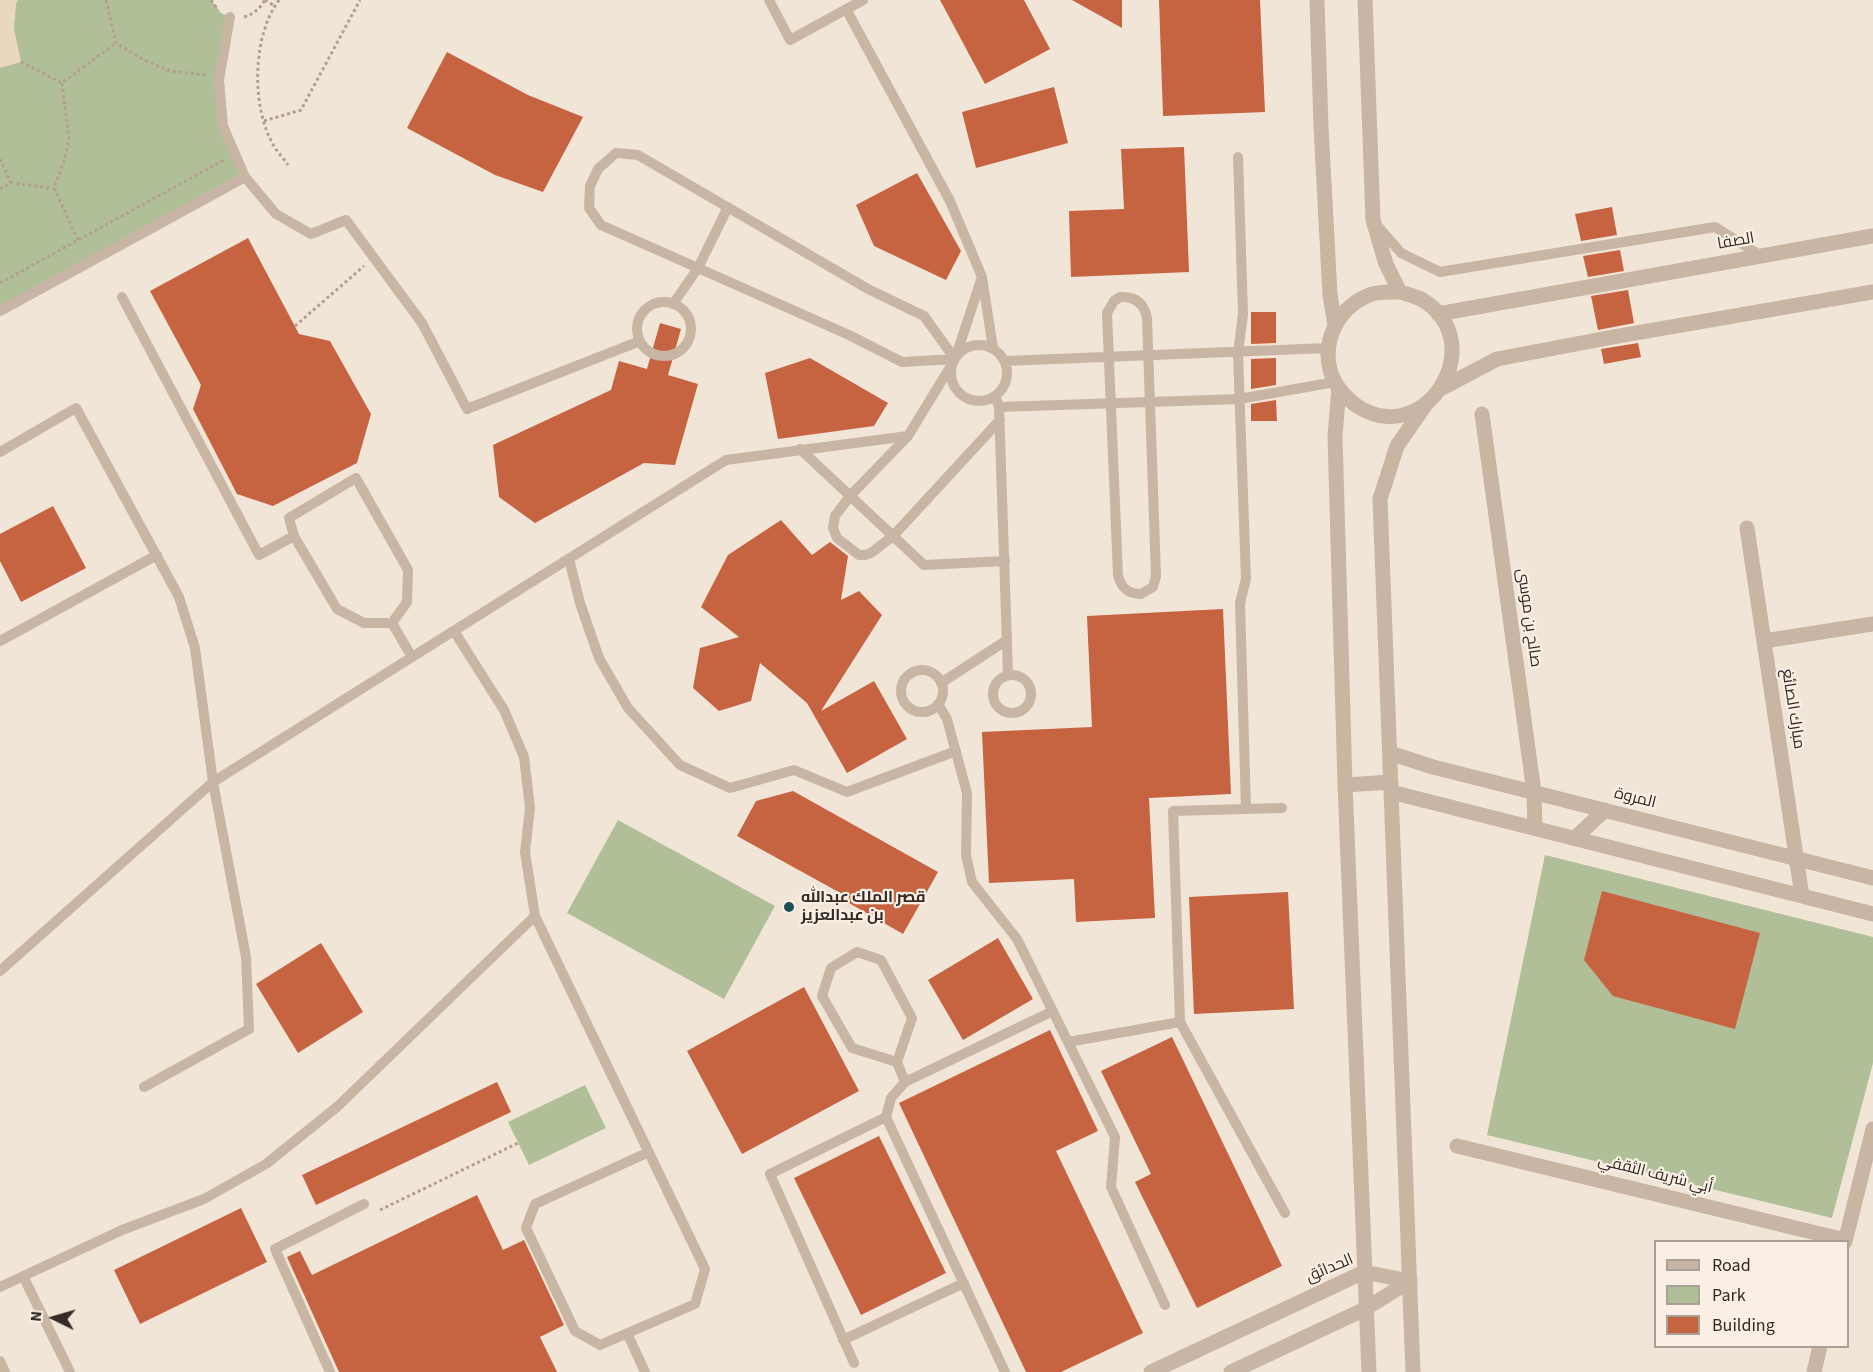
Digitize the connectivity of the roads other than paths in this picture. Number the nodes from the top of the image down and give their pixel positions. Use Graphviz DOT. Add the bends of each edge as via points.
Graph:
graph roads {
  1 [pos="769,0"];
  2 [pos="863,0"];
  3 [pos="1317,0"];
  4 [pos="1365,0"];
  5 [pos="846,9"];
  6 [pos="230,17"];
  7 [pos="1238,156"];
  8 [pos="245,177"];
  9 [pos="728,207"];
  10 [pos="1372,220"];
  11 [pos="1873,236"];
  12 [pos="1761,256"];
  13 [pos="698,268"];
  14 [pos="982,277"];
  15 [pos="1400,291"];
  16 [pos="1873,292"];
  17 [pos="122,297"];
  18 [pos="673,304"];
  19 [pos="0,311"];
  20 [pos="1438,314"];
  21 [pos="1335,325"];
  22 [pos="640,341"];
  23 [pos="993,348"];
  24 [pos="1328,348"];
  25 [pos="1238,353"];
  26 [pos="1148,356"];
  27 [pos="1108,358"];
  28 [pos="955,359"];
  29 [pos="1005,361"];
  30 [pos="1337,385"];
  31 [pos="1442,388"];
  32 [pos="1239,399"];
  33 [pos="997,402"];
  34 [pos="1150,402"];
  35 [pos="1110,403"];
  36 [pos="1426,404"];
  37 [pos="1482,414"];
  38 [pos="1000,420"];
  39 [pos="908,436"];
  40 [pos="800,449"];
  41 [pos="0,452"];
  42 [pos="850,496"];
  43 [pos="1747,528"];
  44 [pos="294,536"];
  45 [pos="893,536"];
  46 [pos="157,555"];
  47 [pos="569,559"];
  48 [pos="1005,561"];
  49 [pos="392,622"];
  50 [pos="1873,624"];
  51 [pos="454,631"];
  52 [pos="1007,640"];
  53 [pos="0,641"];
  54 [pos="1764,641"];
  55 [pos="412,657"];
  56 [pos="1008,674"];
  57 [pos="941,683"];
  58 [pos="938,704"];
  59 [pos="956,751"];
  60 [pos="1390,753"];
  61 [pos="213,782"];
  62 [pos="1345,785"];
  63 [pos="1391,787"];
  64 [pos="1534,792"];
  65 [pos="1282,808"];
  66 [pos="1246,809"];
  67 [pos="1605,810"];
  68 [pos="1535,827"];
  69 [pos="1575,838"];
  70 [pos="1797,858"];
  71 [pos="1873,878"];
  72 [pos="1802,896"];
  73 [pos="1873,914"];
  74 [pos="536,916"];
  75 [pos="0,971"];
  76 [pos="1053,1011"];
  77 [pos="1180,1022"];
  78 [pos="1068,1042"];
  79 [pos="897,1062"];
  80 [pos="906,1082"];
  81 [pos="144,1087"];
  82 [pos="886,1117"];
  83 [pos="1873,1128"];
  84 [pos="1457,1146"];
  85 [pos="649,1152"];
  86 [pos="364,1204"];
  87 [pos="1285,1213"];
  88 [pos="1841,1240"];
  89 [pos="1845,1240"];
  90 [pos="1364,1272"];
  91 [pos="23,1276"];
  92 [pos="1410,1281"];
  93 [pos="964,1283"];
  94 [pos="0,1287"];
  95 [pos="1165,1305"];
  96 [pos="1365,1309"];
  97 [pos="627,1333"];
  98 [pos="843,1340"];
  99 [pos="1820,1348"];
  100 [pos="0,1361"];
  101 [pos="854,1363"];
  102 [pos="5,1372"];
  103 [pos="70,1372"];
  104 [pos="330,1372"];
  105 [pos="645,1372"];
  106 [pos="1005,1372"];
  107 [pos="1151,1372"];
  108 [pos="1231,1372"];
  109 [pos="1369,1372"];
  110 [pos="1413,1372"];
  111 [pos="1814,1372"];
  1 -- 5 [label="lane" via="790,40"];
  2 -- 5 [label="lane"];
  3 -- 21 [label="street" via="1330,295"];
  4 -- 10 [label="street"];
  5 -- 14 [label="lane" via="950,201"];
  6 -- 8 [label="lane" via="219,80 224,126"];
  7 -- 25 [label="lane" via="1243,314"];
  8 -- 19 [label="lane"];
  8 -- 22 [label="lane" via="276,214 311,234 346,220 422,323 466,408"];
  9 -- 13 [label="lane"];
  9 -- 13 [label="lane" via="638,154 616,153 598,169 591,186 590,208 601,225"];
  9 -- 28 [label="lane" via="868,289 924,316"];
  10 -- 12 [label="lane" via="1401,253 1440,272 1715,227"];
  10 -- 15 [label="street" via="1386,264"];
  11 -- 12 [label="street, الصفا"];
  12 -- 20 [label="street, الصفا"];
  13 -- 18 [label="lane"];
  13 -- 28 [label="lane" via="902,362"];
  14 -- 23 [label="lane"];
  14 -- 28 [label="lane"];
  15 -- 20 [label="street" via="1421,299"];
  15 -- 21 [label="street" via="1374,293 1358,301"];
  16 -- 31 [label="street" via="1497,359"];
  17 -- 44 [label="lane" via="260,555"];
  18 -- 22 [label="lane" via="664,302 647,308 638,324"];
  18 -- 22 [label="lane" via="691,322 685,347 661,357 645,349"];
  20 -- 31 [label="street" via="1448,331 1452,350 1450,370"];
  21 -- 24 [label="street"];
  23 -- 28 [label="lane" via="968,347"];
  23 -- 29 [label="lane"];
  24 -- 25 [label="lane"];
  24 -- 30 [label="street"];
  25 -- 26 [label="lane"];
  25 -- 32 [label="lane"];
  26 -- 27 [label="lane"];
  26 -- 27 [label="lane" via="1145,311 1130,297 1120,297 1107,313"];
  26 -- 34 [label="lane"];
  27 -- 29 [label="lane"];
  27 -- 35 [label="lane"];
  28 -- 33 [label="lane" via="951,376 959,393 967,399"];
  28 -- 39 [label="lane"];
  29 -- 33 [label="lane" via="1006,381"];
  30 -- 32 [label="lane"];
  30 -- 36 [label="street" via="1363,410 1379,415 1395,416"];
  30 -- 62 [label="street" via="1335,436"];
  31 -- 36 [label="street"];
  32 -- 34 [label="lane"];
  32 -- 66 [label="lane" via="1246,579 1240,603"];
  33 -- 35 [label="lane"];
  33 -- 38 [label="lane"];
  34 -- 35 [label="lane"];
  34 -- 35 [label="lane" via="1156,581 1148,591 1135,594 1123,588 1118,575"];
  36 -- 60 [label="street" via="1397,446 1380,499"];
  37 -- 64 [label="street, صالح بن موسى"];
  38 -- 45 [label="lane"];
  38 -- 48 [label="lane"];
  39 -- 40 [label="lane"];
  39 -- 42 [label="lane"];
  40 -- 42 [label="lane"];
  40 -- 47 [label="lane" via="726,460"];
  41 -- 46 [label="lane" via="76,408"];
  42 -- 45 [label="lane"];
  42 -- 45 [label="lane" via="835,516 833,528 837,538 859,555 865,555"];
  43 -- 54 [label="street, مبارك الصائغ"];
  44 -- 49 [label="lane" via="337,609 364,623"];
  44 -- 49 [label="lane" via="289,518 356,478 408,570 407,602"];
  45 -- 48 [label="lane" via="924,565"];
  46 -- 53 [label="lane"];
  46 -- 61 [label="lane" via="179,597 195,648"];
  47 -- 51 [label="lane"];
  47 -- 59 [label="lane" via="599,658 628,708 680,765 730,788 794,770 847,792"];
  48 -- 52 [label="lane"];
  49 -- 55 [label="lane"];
  50 -- 54 [label="street"];
  51 -- 55 [label="lane"];
  51 -- 74 [label="lane" via="504,710 524,757 530,808 525,852"];
  52 -- 56 [label="lane"];
  52 -- 57 [label="lane"];
  54 -- 70 [label="street, مبارك الصائغ"];
  55 -- 61 [label="lane"];
  57 -- 58 [label="lane"];
  57 -- 58 [label="lane" via="933,673 920,670 908,675 902,686 903,699 912,710 927,711"];
  58 -- 59 [label="lane" via="947,719"];
  59 -- 76 [label="lane" via="967,793 966,855 972,882 1017,939"];
  60 -- 63 [label="street"];
  60 -- 64 [label="street, المروة"];
  61 -- 75 [label="lane"];
  61 -- 81 [label="lane" via="246,957 249,1029"];
  62 -- 63 [label="street"];
  62 -- 90 [label="street"];
  63 -- 68 [label="street"];
  63 -- 92 [label="street"];
  64 -- 67 [label="street, المروة"];
  64 -- 68 [label="street, صالح بن موسى"];
  65 -- 66 [label="lane"];
  66 -- 77 [label="lane" via="1173,812"];
  67 -- 69 [label="street"];
  67 -- 70 [label="street, المروة"];
  68 -- 69 [label="street"];
  69 -- 72 [label="street"];
  70 -- 71 [label="street, المروة"];
  70 -- 72 [label="street, مبارك الصائغ"];
  72 -- 73 [label="street"];
  74 -- 85 [label="lane"];
  74 -- 91 [label="lane" via="337,1107 266,1164 204,1199 122,1230"];
  76 -- 78 [label="lane"];
  76 -- 80 [label="lane"];
  77 -- 78 [label="lane"];
  77 -- 87 [label="lane"];
  78 -- 95 [label="lane" via="1115,1137 1112,1187"];
  79 -- 79 [label="lane" via="912,1018 881,960 857,952 831,968 822,996 852,1048"];
  79 -- 80 [label="lane"];
  80 -- 82 [label="lane" via="891,1098"];
  82 -- 93 [label="lane"];
  82 -- 98 [label="lane" via="770,1174"];
  83 -- 89 [label="street"];
  84 -- 88 [label="street, أبي شريف الثقفي"];
  85 -- 97 [label="lane" via="705,1269 695,1304"];
  85 -- 97 [label="lane" via="535,1204 526,1228 575,1331 600,1345"];
  86 -- 104 [label="lane" via="274,1249"];
  90 -- 92 [label="street, الحدائق"];
  90 -- 96 [label="street"];
  90 -- 107 [label="street, الحدائق"];
  91 -- 94 [label="lane"];
  91 -- 103 [label="lane"];
  92 -- 96 [label="street"];
  92 -- 110 [label="street"];
  93 -- 98 [label="lane"];
  93 -- 106 [label="lane"];
  96 -- 108 [label="street"];
  96 -- 109 [label="street"];
  97 -- 105 [label="lane"];
  98 -- 101 [label="lane"];
  99 -- 111 [label="street"];
  100 -- 102 [label="lane"];
}
